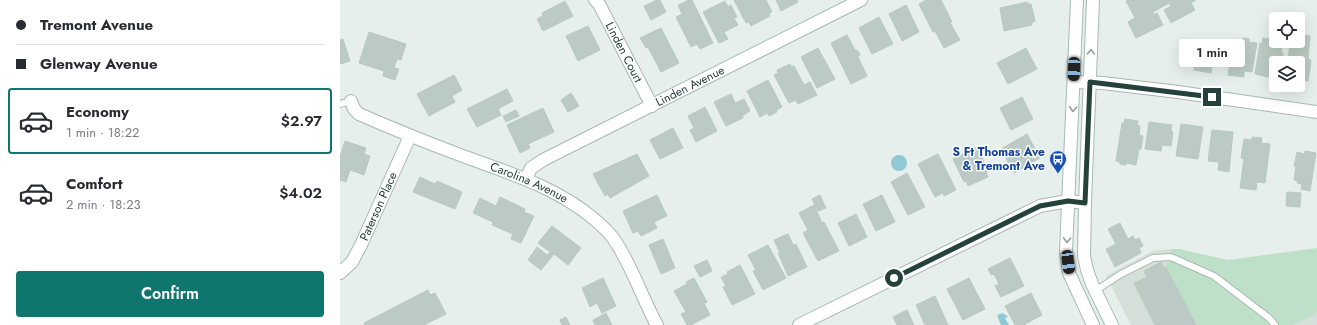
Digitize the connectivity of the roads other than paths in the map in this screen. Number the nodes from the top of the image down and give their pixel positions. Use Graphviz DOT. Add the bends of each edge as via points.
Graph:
graph roads {
  1 [pos="595,0"];
  2 [pos="861,0"];
  3 [pos="1077,0"];
  4 [pos="1093,0"];
  5 [pos="1074,82"];
  6 [pos="1090,82"];
  7 [pos="346,103"];
  8 [pos="652,106"];
  9 [pos="1317,112"];
  10 [pos="410,136"];
  11 [pos="526,179"];
  12 [pos="1068,201"];
  13 [pos="1085,203"];
  14 [pos="340,273"];
  15 [pos="1095,291"];
  16 [pos="657,325"];
  17 [pos="799,325"];
  18 [pos="1093,325"];
  19 [pos="1112,325"];
  20 [pos="1275,325"];
  1 -- 8 [label="street, Linden Court"];
  2 -- 8 [label="street, Linden Avenue"];
  3 -- 5 [label="street"];
  6 -- 4 [label="street, one-way"];
  5 -- 6 [label="street"];
  5 -- 12 [label="street, one-way"];
  6 -- 9 [label="street"];
  6 -- 13 [label="street"];
  7 -- 10 [label="street, Carolina Avenue" via="359,114"];
  8 -- 11 [label="street, Linden Avenue" via="543,160 531,168"];
  10 -- 11 [label="street, Carolina Avenue"];
  10 -- 14 [label="street, Paterson Place" via="361,245 352,262"];
  11 -- 16 [label="street, Carolina Avenue" via="567,199 604,227 626,262"];
  12 -- 13 [label="street"];
  12 -- 17 [label="street" via="1040,206"];
  12 -- 18 [label="street, one-way" via="1066,251 1069,273"];
  13 -- 15 [label="street" via="1084,256"];
  15 -- 19 [label="street"];
  15 -- 20 [label="lane" via="1153,258 1171,257 1214,276"];
}
